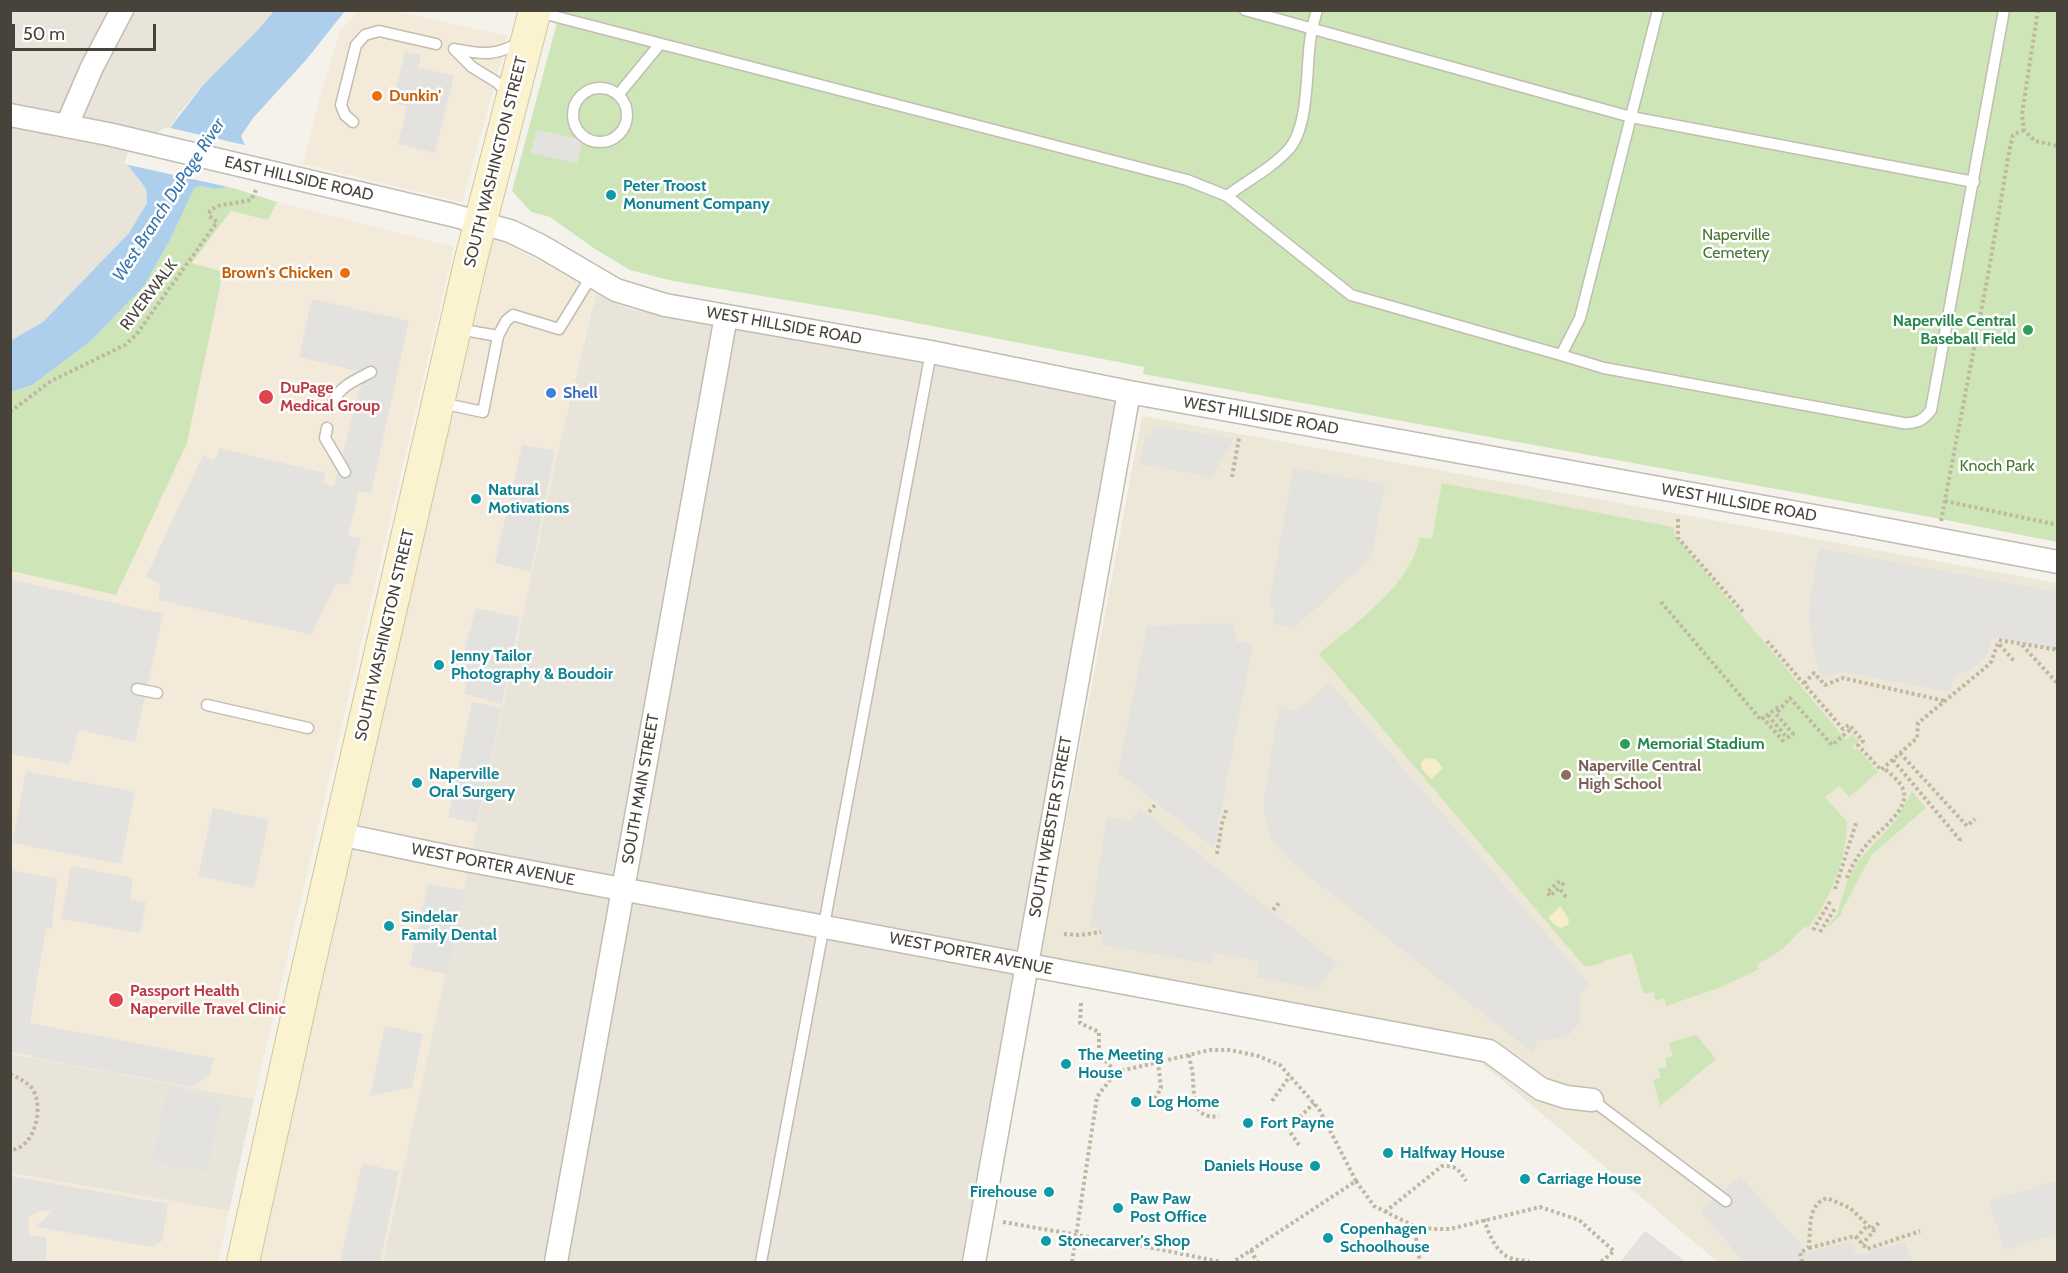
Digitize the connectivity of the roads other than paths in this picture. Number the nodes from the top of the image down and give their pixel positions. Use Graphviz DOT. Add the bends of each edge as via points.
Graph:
graph roads {
  1 [pos="122,10"];
  2 [pos="1245,10"];
  3 [pos="1317,10"];
  4 [pos="1658,10"];
  5 [pos="2004,10"];
  6 [pos="532,18"];
  7 [pos="1313,28"];
  8 [pos="436,44"];
  9 [pos="660,44"];
  10 [pos="618,95"];
  11 [pos="512,99"];
  12 [pos="10,115"];
  13 [pos="1631,117"];
  14 [pos="353,122"];
  15 [pos="67,125"];
  16 [pos="1974,182"];
  17 [pos="1227,196"];
  18 [pos="481,223"];
  19 [pos="592,275"];
  20 [pos="726,316"];
  21 [pos="455,328"];
  22 [pos="498,336"];
  23 [pos="931,352"];
  24 [pos="1561,355"];
  25 [pos="371,372"];
  26 [pos="1129,392"];
  27 [pos="333,403"];
  28 [pos="438,403"];
  29 [pos="327,428"];
  30 [pos="345,472"];
  31 [pos="2058,562"];
  32 [pos="137,689"];
  33 [pos="157,693"];
  34 [pos="207,705"];
  35 [pos="308,728"];
  36 [pos="339,834"];
  37 [pos="622,889"];
  38 [pos="824,927"];
  39 [pos="1027,965"];
  40 [pos="1592,1100"];
  41 [pos="1726,1201"];
  42 [pos="243,1263"];
  43 [pos="556,1263"];
  44 [pos="761,1263"];
  45 [pos="974,1263"];
  1 -- 15 [label="street"];
  2 -- 7 [label="lane"];
  3 -- 7 [label="lane"];
  4 -- 13 [label="lane"];
  5 -- 16 [label="lane"];
  6 -- 9 [label="lane"];
  6 -- 11 [label="main road, SOUTH WASHINGTON STREET"];
  6 -- 11 [label="lane" via="507,50 486,55 454,49 472,67 498,82"];
  7 -- 13 [label="lane"];
  7 -- 17 [label="lane" via="1301,122 1291,146 1272,166"];
  8 -- 14 [label="lane" via="379,31 365,35 356,45 341,105"];
  9 -- 10 [label="lane"];
  9 -- 17 [label="lane" via="1187,180"];
  10 -- 10 [label="lane" via="603,88 579,97 573,113 576,129 582,136 599,143 617,137 627,121 624,102"];
  11 -- 18 [label="main road, SOUTH WASHINGTON STREET"];
  12 -- 15 [label="street, EAST HILLSIDE ROAD"];
  13 -- 16 [label="lane"];
  13 -- 24 [label="lane" via="1580,318"];
  15 -- 18 [label="street, EAST HILLSIDE ROAD"];
  16 -- 24 [label="lane" via="1930,411 1920,421 1903,423 1615,371"];
  17 -- 24 [label="lane" via="1351,295"];
  18 -- 19 [label="street, WEST HILLSIDE ROAD" via="510,231"];
  18 -- 21 [label="main road, SOUTH WASHINGTON STREET"];
  19 -- 20 [label="street, WEST HILLSIDE ROAD" via="616,290 666,305"];
  19 -- 22 [label="lane" via="559,329 513,315"];
  20 -- 23 [label="street, WEST HILLSIDE ROAD"];
  20 -- 37 [label="street, SOUTH MAIN STREET"];
  21 -- 22 [label="lane"];
  21 -- 28 [label="main road, SOUTH WASHINGTON STREET"];
  22 -- 28 [label="lane" via="483,412"];
  23 -- 26 [label="street, WEST HILLSIDE ROAD"];
  23 -- 38 [label="lane"];
  25 -- 27 [label="lane" via="344,387"];
  26 -- 31 [label="street, WEST HILLSIDE ROAD"];
  26 -- 39 [label="street, SOUTH WEBSTER STREET"];
  28 -- 36 [label="main road, SOUTH WASHINGTON STREET"];
  29 -- 30 [label="lane" via="325,438"];
  32 -- 33 [label="lane"];
  34 -- 35 [label="lane"];
  36 -- 37 [label="street, WEST PORTER AVENUE"];
  36 -- 42 [label="main road, SOUTH WASHINGTON STREET"];
  37 -- 38 [label="street, WEST PORTER AVENUE"];
  37 -- 43 [label="street, SOUTH MAIN STREET"];
  38 -- 39 [label="street, WEST PORTER AVENUE"];
  38 -- 44 [label="lane"];
  39 -- 40 [label="street, WEST PORTER AVENUE" via="1489,1051 1541,1089"];
  39 -- 45 [label="street, SOUTH WEBSTER STREET"];
  40 -- 41 [label="lane"];
}
